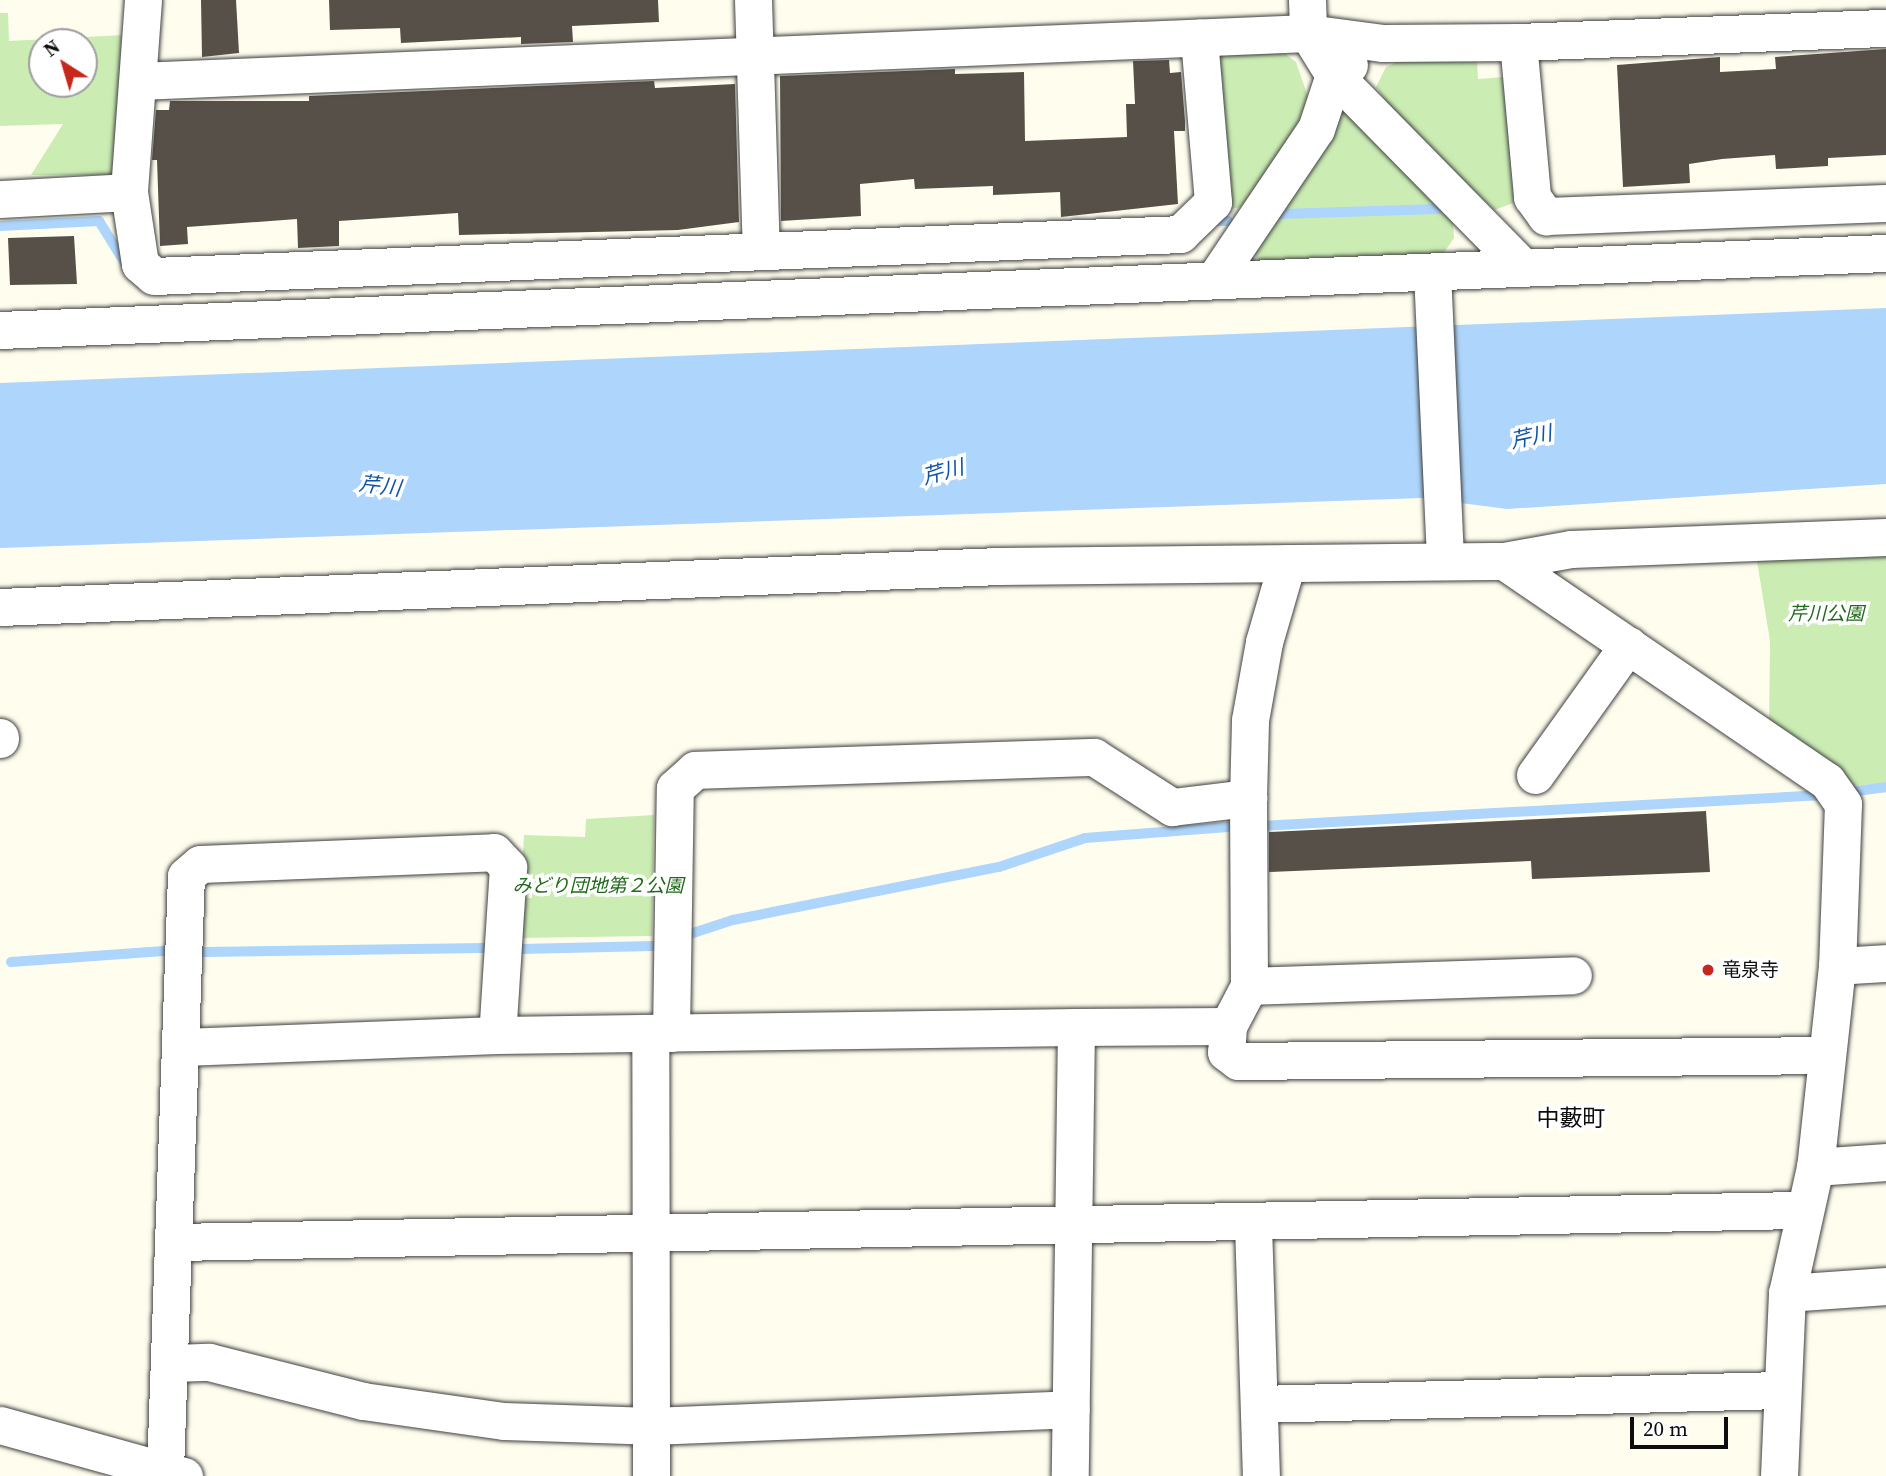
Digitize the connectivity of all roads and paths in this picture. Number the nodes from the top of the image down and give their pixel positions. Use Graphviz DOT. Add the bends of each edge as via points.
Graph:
graph roads {
  1 [pos="143,0"];
  2 [pos="753,0"];
  3 [pos="1307,17"];
  4 [pos="1886,27"];
  5 [pos="1199,37"];
  6 [pos="1518,42"];
  7 [pos="1383,43"];
  8 [pos="755,52"];
  9 [pos="1334,75"];
  10 [pos="138,82"];
  11 [pos="129,192"];
  12 [pos="0,199"];
  13 [pos="1886,203"];
  14 [pos="761,250"];
  15 [pos="1886,253"];
  16 [pos="1523,267"];
  17 [pos="1214,280"];
  18 [pos="1433,283"];
  19 [pos="0,330"];
  20 [pos="1886,537"];
  21 [pos="1445,550"];
  22 [pos="1504,561"];
  23 [pos="1287,563"];
  24 [pos="0,607"];
  25 [pos="1628,645"];
  26 [pos="1535,775"];
  27 [pos="1248,798"];
  28 [pos="1886,963"];
  29 [pos="1837,966"];
  30 [pos="1573,975"];
  31 [pos="1249,986"];
  32 [pos="1228,1026"];
  33 [pos="1076,1027"];
  34 [pos="661,1034"];
  35 [pos="497,1035"];
  36 [pos="183,1047"];
  37 [pos="1827,1055"];
  38 [pos="1886,1162"];
  39 [pos="1815,1167"];
  40 [pos="1801,1210"];
  41 [pos="1253,1224"];
  42 [pos="1072,1227"];
  43 [pos="650,1236"];
  44 [pos="176,1242"];
  45 [pos="1886,1286"];
  46 [pos="1787,1293"];
  47 [pos="173,1363"];
  48 [pos="1780,1390"];
  49 [pos="1259,1404"];
  50 [pos="1071,1409"];
  51 [pos="0,1425"];
  52 [pos="651,1426"];
  53 [pos="175,1473"];
  54 [pos="651,1476"];
  55 [pos="1070,1476"];
  56 [pos="1261,1476"];
  57 [pos="1779,1476"];
  1 -- 10 [label="street"];
  2 -- 8 [label="street"];
  3 -- 5 [label="street"];
  3 -- 7 [label="street"];
  3 -- 9 [label="street"];
  4 -- 6 [label="street"];
  5 -- 8 [label="street"];
  5 -- 14 [label="street" via="1213,202 1180,234"];
  6 -- 7 [label="street"];
  6 -- 13 [label="street" via="1532,197 1546,216"];
  7 -- 9 [label="street"];
  8 -- 10 [label="street"];
  8 -- 14 [label="street"];
  9 -- 16 [label="street"];
  9 -- 17 [label="street" via="1317,129"];
  10 -- 11 [label="street"];
  11 -- 12 [label="street"];
  11 -- 14 [label="street" via="140,264 154,276"];
  15 -- 16 [label="street"];
  16 -- 18 [label="street"];
  17 -- 18 [label="street"];
  17 -- 19 [label="street"];
  18 -- 21 [label="street"];
  20 -- 22 [label="street" via="1571,549"];
  21 -- 22 [label="street"];
  21 -- 23 [label="street"];
  22 -- 25 [label="street"];
  23 -- 24 [label="street" via="971,567"];
  23 -- 27 [label="street" via="1264,642 1251,720"];
  25 -- 26 [label="street"];
  25 -- 29 [label="street" via="1827,781 1843,804"];
  27 -- 31 [label="street"];
  27 -- 34 [label="street" via="1172,807 1094,757 695,770 675,788"];
  28 -- 29 [label="street"];
  29 -- 37 [label="street"];
  30 -- 31 [label="street"];
  31 -- 32 [label="street"];
  32 -- 33 [label="street"];
  32 -- 37 [label="street" via="1226,1052 1237,1061"];
  33 -- 34 [label="street"];
  33 -- 42 [label="street"];
  34 -- 35 [label="street"];
  34 -- 43 [label="street"];
  35 -- 36 [label="street"];
  35 -- 36 [label="street" via="508,867 495,852 200,864 186,876"];
  36 -- 44 [label="street"];
  37 -- 39 [label="street"];
  38 -- 39 [label="street"];
  39 -- 40 [label="street"];
  40 -- 41 [label="street"];
  40 -- 46 [label="street"];
  41 -- 42 [label="street"];
  41 -- 49 [label="street"];
  42 -- 43 [label="street"];
  42 -- 50 [label="street"];
  43 -- 44 [label="street"];
  43 -- 52 [label="street"];
  44 -- 47 [label="street"];
  45 -- 46 [label="street"];
  46 -- 48 [label="street"];
  47 -- 52 [label="street" via="209,1362 363,1402 504,1421"];
  47 -- 53 [label="street"];
  48 -- 49 [label="street"];
  48 -- 57 [label="street"];
  49 -- 56 [label="street"];
  50 -- 52 [label="street"];
  50 -- 55 [label="street"];
  51 -- 53 [label="street"];
  52 -- 54 [label="street"];
}
